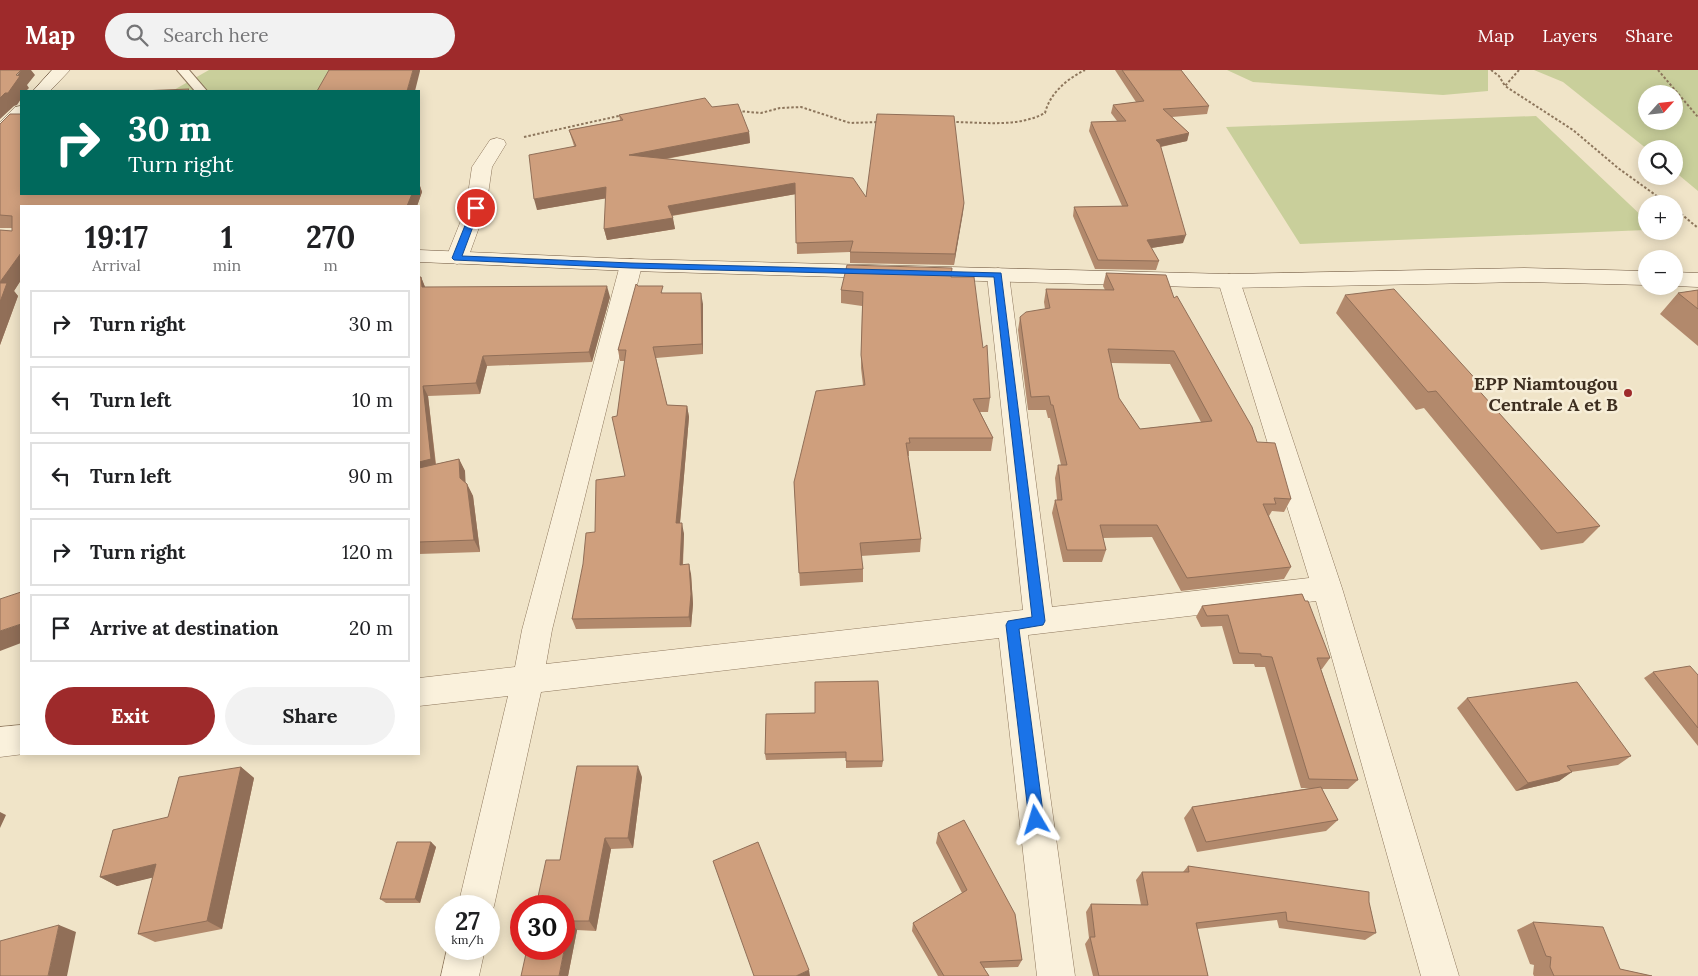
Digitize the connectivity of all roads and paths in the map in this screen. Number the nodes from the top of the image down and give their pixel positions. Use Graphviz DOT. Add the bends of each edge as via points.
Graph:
graph roads {
  1 [pos="62,70"];
  2 [pos="183,70"];
  3 [pos="1085,70"];
  4 [pos="1491,70"];
  5 [pos="1519,70"];
  6 [pos="1658,70"];
  7 [pos="1505,86"];
  8 [pos="42,90"];
  9 [pos="200,90"];
  10 [pos="734,111"];
  11 [pos="20,113"];
  12 [pos="626,115"];
  13 [pos="1698,117"];
  14 [pos="885,121"];
  15 [pos="951,122"];
  16 [pos="0,133"];
  17 [pos="497,144"];
  18 [pos="1656,195"];
  19 [pos="1683,216"];
  20 [pos="1698,228"];
  21 [pos="420,256"];
  22 [pos="457,258"];
  23 [pos="631,266"];
  24 [pos="998,275"];
  25 [pos="1638,278"];
  26 [pos="1683,279"];
  27 [pos="1698,280"];
  28 [pos="1228,281"];
  29 [pos="1327,588"];
  30 [pos="1026,623"];
  31 [pos="528,679"];
  32 [pos="420,692"];
  33 [pos="20,740"];
  34 [pos="0,742"];
  35 [pos="479,895"];
  36 [pos="464,960"];
  37 [pos="460,976"];
  38 [pos="1056,976"];
  39 [pos="1440,976"];
  1 -- 8 [label="street"];
  2 -- 9 [label="lane"];
  3 -- 15 [label="path" via="1056,91 1046,103 1045,113 1038,119"];
  4 -- 7 [label="path"];
  5 -- 7 [label="path"];
  6 -- 13 [label="path"];
  7 -- 18 [label="path" via="1573,130"];
  10 -- 14 [label="path" via="761,113 801,107 850,123"];
  11 -- 16 [label="street"];
  12 -- 17 [label="path"];
  17 -- 22 [label="street" via="482,167 476,208"];
  19 -- 20 [label="path"];
  21 -- 22 [label="street"];
  22 -- 23 [label="street"];
  23 -- 24 [label="street"];
  23 -- 31 [label="street" via="537,630"];
  24 -- 28 [label="street"];
  24 -- 30 [label="street"];
  25 -- 28 [label="street" via="1524,275"];
  26 -- 27 [label="street"];
  28 -- 29 [label="street"];
  29 -- 30 [label="street"];
  29 -- 39 [label="street"];
  30 -- 31 [label="street"];
  30 -- 38 [label="street"];
  31 -- 32 [label="street"];
  31 -- 35 [label="street"];
  33 -- 34 [label="street"];
  36 -- 37 [label="street"];
}
